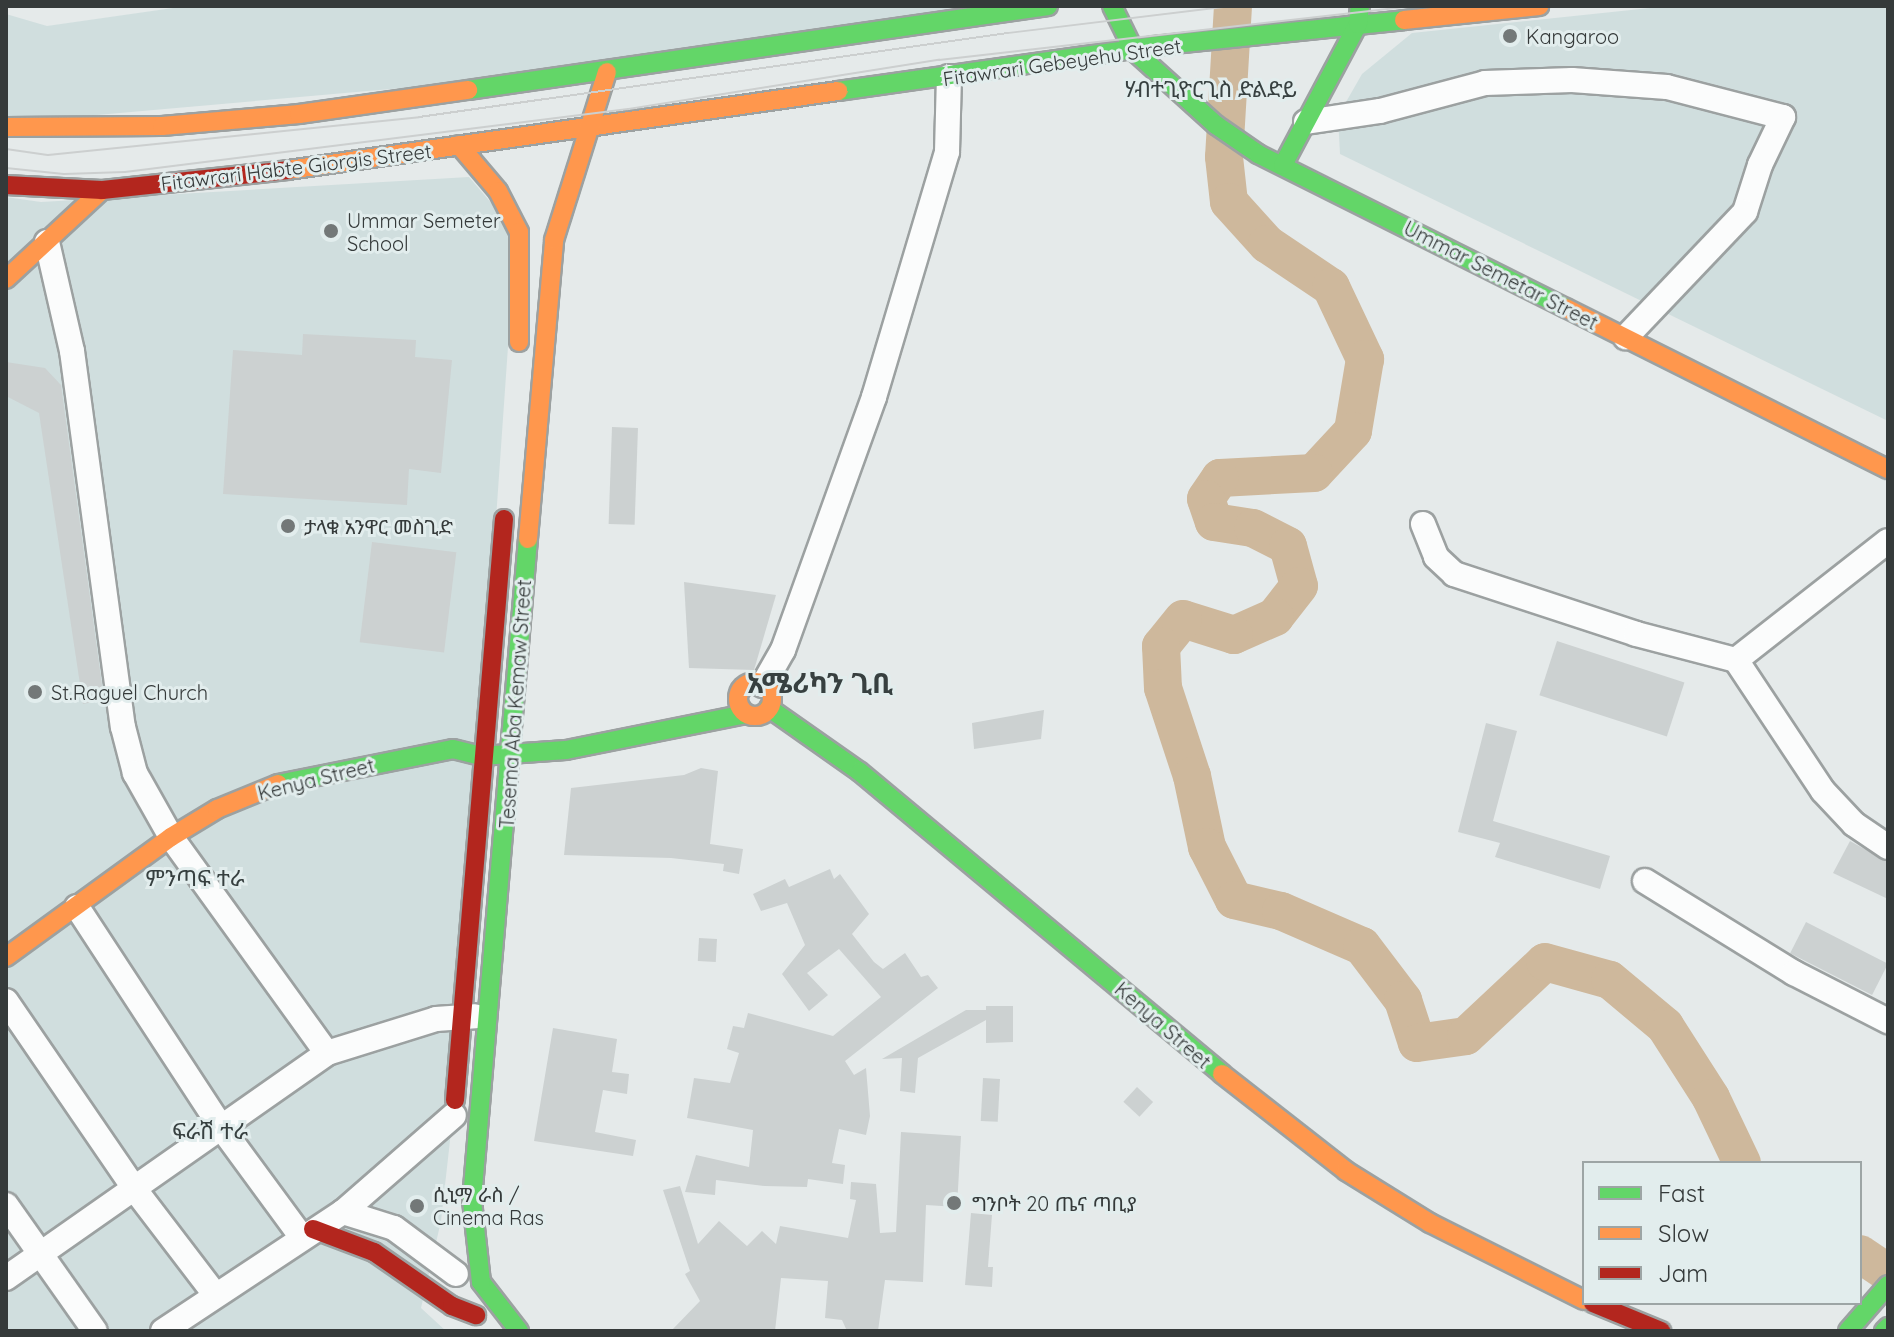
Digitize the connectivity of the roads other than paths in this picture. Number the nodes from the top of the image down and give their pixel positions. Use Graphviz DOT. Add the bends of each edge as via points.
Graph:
graph roads {
  1 [pos="1048,6"];
  2 [pos="1112,6"];
  3 [pos="1539,6"];
  4 [pos="1005,9"];
  5 [pos="1359,15"];
  6 [pos="1134,51"];
  7 [pos="607,72"];
  8 [pos="694,72"];
  9 [pos="949,77"];
  10 [pos="705,112"];
  11 [pos="1306,122"];
  12 [pos="6,127"];
  13 [pos="586,129"];
  14 [pos="459,145"];
  15 [pos="1283,165"];
  16 [pos="6,185"];
  17 [pos="102,190"];
  18 [pos="47,242"];
  19 [pos="6,279"];
  20 [pos="1626,337"];
  21 [pos="517,359"];
  22 [pos="1888,469"];
  23 [pos="506,496"];
  24 [pos="1423,524"];
  25 [pos="1888,541"];
  26 [pos="1736,660"];
  27 [pos="749,695"];
  28 [pos="684,706"];
  29 [pos="482,748"];
  30 [pos="514,748"];
  31 [pos="171,837"];
  32 [pos="1888,847"];
  33 [pos="1645,881"];
  34 [pos="77,907"];
  35 [pos="6,957"];
  36 [pos="6,1001"];
  37 [pos="461,1014"];
  38 [pos="489,1017"];
  39 [pos="1888,1021"];
  40 [pos="327,1053"];
  41 [pos="454,1115"];
  42 [pos="223,1130"];
  43 [pos="451,1148"];
  44 [pos="136,1191"];
  45 [pos="6,1205"];
  46 [pos="343,1212"];
  47 [pos="307,1233"];
  48 [pos="453,1247"];
  49 [pos="38,1254"];
  50 [pos="456,1274"];
  51 [pos="6,1278"];
  52 [pos="481,1282"];
  53 [pos="1885,1289"];
  54 [pos="214,1293"];
  55 [pos="1582,1299"];
  56 [pos="1598,1305"];
  57 [pos="476,1315"];
  58 [pos="1888,1327"];
  59 [pos="95,1331"];
  60 [pos="163,1331"];
  61 [pos="492,1331"];
  62 [pos="519,1331"];
  63 [pos="1661,1331"];
  64 [pos="1848,1331"];
  65 [pos="1884,1331"];
  1 -- 4 [label="main road"];
  2 -- 6 [label="main road"];
  3 -- 5 [label="main road, Fitawrari Gebeyehu Street"];
  4 -- 8 [label="main road"];
  5 -- 6 [label="main road, Fitawrari Gebeyehu Street" via="1264,35"];
  5 -- 11 [label="main road"];
  6 -- 9 [label="main road, Fitawrari Gebeyehu Street"];
  6 -- 15 [label="main road, Ummar Semetar Street" via="1216,125"];
  7 -- 8 [label="main road"];
  7 -- 12 [label="main road" via="224,122"];
  7 -- 13 [label="main road, Tesema Aba Kemaw Street"];
  8 -- 10 [label="main road"];
  9 -- 10 [label="main road, Fitawrari Gebeyehu Street"];
  9 -- 27 [label="street" via="947,152 874,397 793,623"];
  10 -- 13 [label="main road, Fitawrari Gebeyehu Street"];
  11 -- 15 [label="main road"];
  11 -- 20 [label="street" via="1380,111 1485,83 1572,80 1667,87 1783,117 1745,212"];
  13 -- 14 [label="main road, Fitawrari Habte Giorgis Street"];
  13 -- 30 [label="main road, Tesema Aba Kemaw Street" via="554,240"];
  14 -- 17 [label="main road, Fitawrari Habte Giorgis Street" via="202,182"];
  14 -- 21 [label="main road" via="498,191 519,232 522,299"];
  15 -- 20 [label="main road, Ummar Semetar Street"];
  16 -- 17 [label="main road, Fitawrari Habte Giorgis Street"];
  17 -- 18 [label="main road"];
  18 -- 19 [label="main road"];
  18 -- 31 [label="street" via="72,351 123,727 135,773"];
  20 -- 22 [label="main road, Ummar Semetar Street"];
  23 -- 29 [label="main road, Tesema Aba Kemaw Street"];
  24 -- 26 [label="street" via="1436,557 1454,574 1609,626"];
  25 -- 26 [label="street"];
  26 -- 32 [label="street" via="1823,791 1854,824"];
  27 -- 30 [label="main road" via="759,716"];
  27 -- 55 [label="main road, Kenya Street" via="860,772 1207,1063 1346,1171 1430,1223"];
  28 -- 30 [label="main road"];
  29 -- 30 [label="main road, Kenya Street"];
  29 -- 31 [label="main road, Kenya Street" via="453,749 279,784 217,809"];
  29 -- 37 [label="main road, Tesema Aba Kemaw Street"];
  30 -- 38 [label="main road, Tesema Aba Kemaw Street"];
  31 -- 34 [label="main road, Kenya Street"];
  31 -- 40 [label="street"];
  33 -- 39 [label="street" via="1794,973"];
  34 -- 35 [label="main road, Kenya Street"];
  34 -- 42 [label="street"];
  36 -- 44 [label="street"];
  37 -- 38 [label="street"];
  37 -- 40 [label="street"];
  37 -- 41 [label="main road, Tesema Aba Kemaw Street"];
  38 -- 52 [label="main road, Tesema Aba Kemaw Street" via="472,1200"];
  40 -- 42 [label="street"];
  41 -- 43 [label="main road, Tesema Aba Kemaw Street"];
  41 -- 46 [label="street"];
  42 -- 44 [label="street"];
  42 -- 47 [label="street"];
  44 -- 49 [label="street"];
  44 -- 54 [label="street"];
  45 -- 49 [label="street"];
  46 -- 47 [label="street"];
  46 -- 50 [label="street" via="394,1228"];
  47 -- 54 [label="street"];
  47 -- 57 [label="main road" via="374,1252 452,1306"];
  48 -- 50 [label="main road"];
  49 -- 51 [label="street"];
  49 -- 59 [label="street"];
  50 -- 52 [label="main road"];
  50 -- 57 [label="main road"];
  52 -- 62 [label="main road"];
  53 -- 64 [label="main road"];
  54 -- 60 [label="street"];
  56 -- 63 [label="main road"];
  57 -- 61 [label="main road"];
  58 -- 65 [label="main road"];
}
